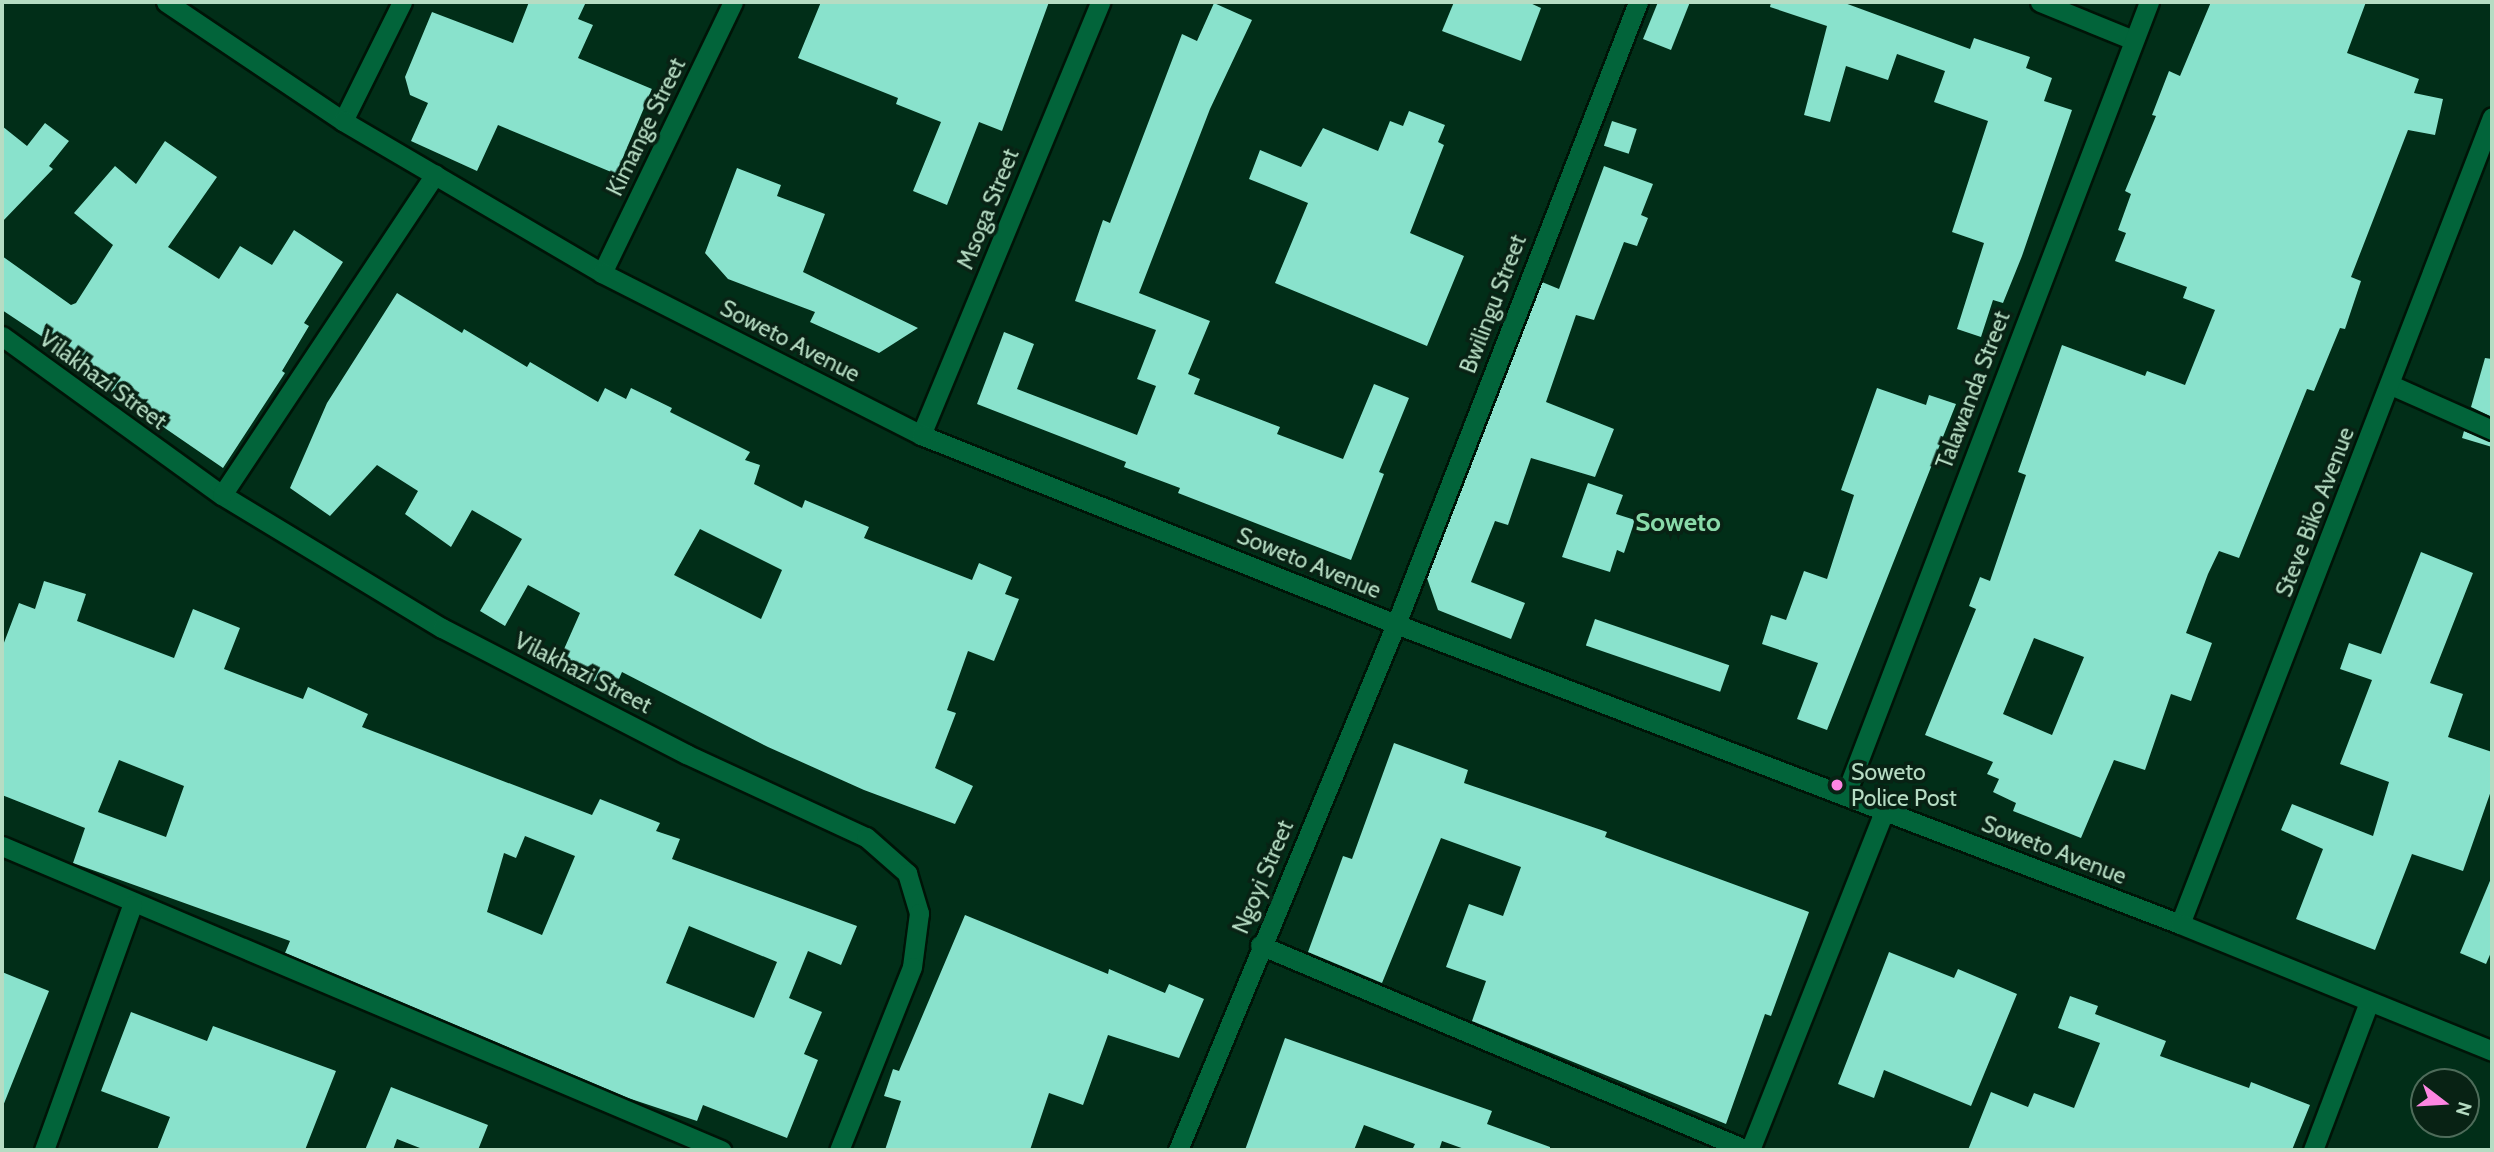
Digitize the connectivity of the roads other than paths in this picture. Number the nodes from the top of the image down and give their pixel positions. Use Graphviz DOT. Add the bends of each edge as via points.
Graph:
graph roads {
  1 [pos="166,2"];
  2 [pos="402,2"];
  3 [pos="733,2"];
  4 [pos="1100,2"];
  5 [pos="1638,2"];
  6 [pos="2040,2"];
  7 [pos="2149,2"];
  8 [pos="2133,40"];
  9 [pos="2492,117"];
  10 [pos="344,121"];
  11 [pos="435,174"];
  12 [pos="602,273"];
  13 [pos="2,336"];
  14 [pos="2391,385"];
  15 [pos="2492,430"];
  16 [pos="921,435"];
  17 [pos="222,495"];
  18 [pos="1396,624"];
  19 [pos="1845,796"];
  20 [pos="1884,812"];
  21 [pos="2,846"];
  22 [pos="132,905"];
  23 [pos="2180,924"];
  24 [pos="1260,945"];
  25 [pos="2369,1002"];
  26 [pos="2492,1051"];
  27 [pos="44,1150"];
  28 [pos="721,1150"];
  29 [pos="839,1150"];
  30 [pos="1178,1150"];
  31 [pos="1749,1150"];
  32 [pos="2313,1150"];
  1 -- 10 [label="street, Soweto Avenue"];
  2 -- 10 [label="street"];
  3 -- 12 [label="street, Kimange Street"];
  4 -- 16 [label="street, Msoga Street"];
  5 -- 18 [label="street, Bwilingu Street"];
  6 -- 8 [label="street"];
  7 -- 8 [label="street, Talawanda Street"];
  8 -- 19 [label="street, Talawanda Street"];
  9 -- 14 [label="street, Steve Biko Avenue"];
  10 -- 11 [label="street, Soweto Avenue"];
  11 -- 12 [label="street, Soweto Avenue"];
  11 -- 17 [label="street"];
  12 -- 16 [label="street, Soweto Avenue"];
  13 -- 17 [label="street, Vilakhazi Street"];
  14 -- 15 [label="street"];
  14 -- 23 [label="street, Steve Biko Avenue"];
  16 -- 18 [label="street, Soweto Avenue"];
  17 -- 29 [label="street, Vilakhazi Street" via="442,628 686,754 866,837 906,873 919,912 912,967"];
  18 -- 19 [label="street, Soweto Avenue"];
  18 -- 24 [label="street, Ngoyi Street"];
  19 -- 20 [label="street, Soweto Avenue"];
  20 -- 23 [label="street, Soweto Avenue"];
  20 -- 31 [label="street"];
  21 -- 22 [label="street"];
  22 -- 27 [label="street"];
  22 -- 28 [label="street"];
  23 -- 25 [label="street, Soweto Avenue"];
  24 -- 30 [label="street, Ngoyi Street"];
  24 -- 31 [label="street"];
  25 -- 26 [label="street, Soweto Avenue"];
  25 -- 32 [label="street"];
}
